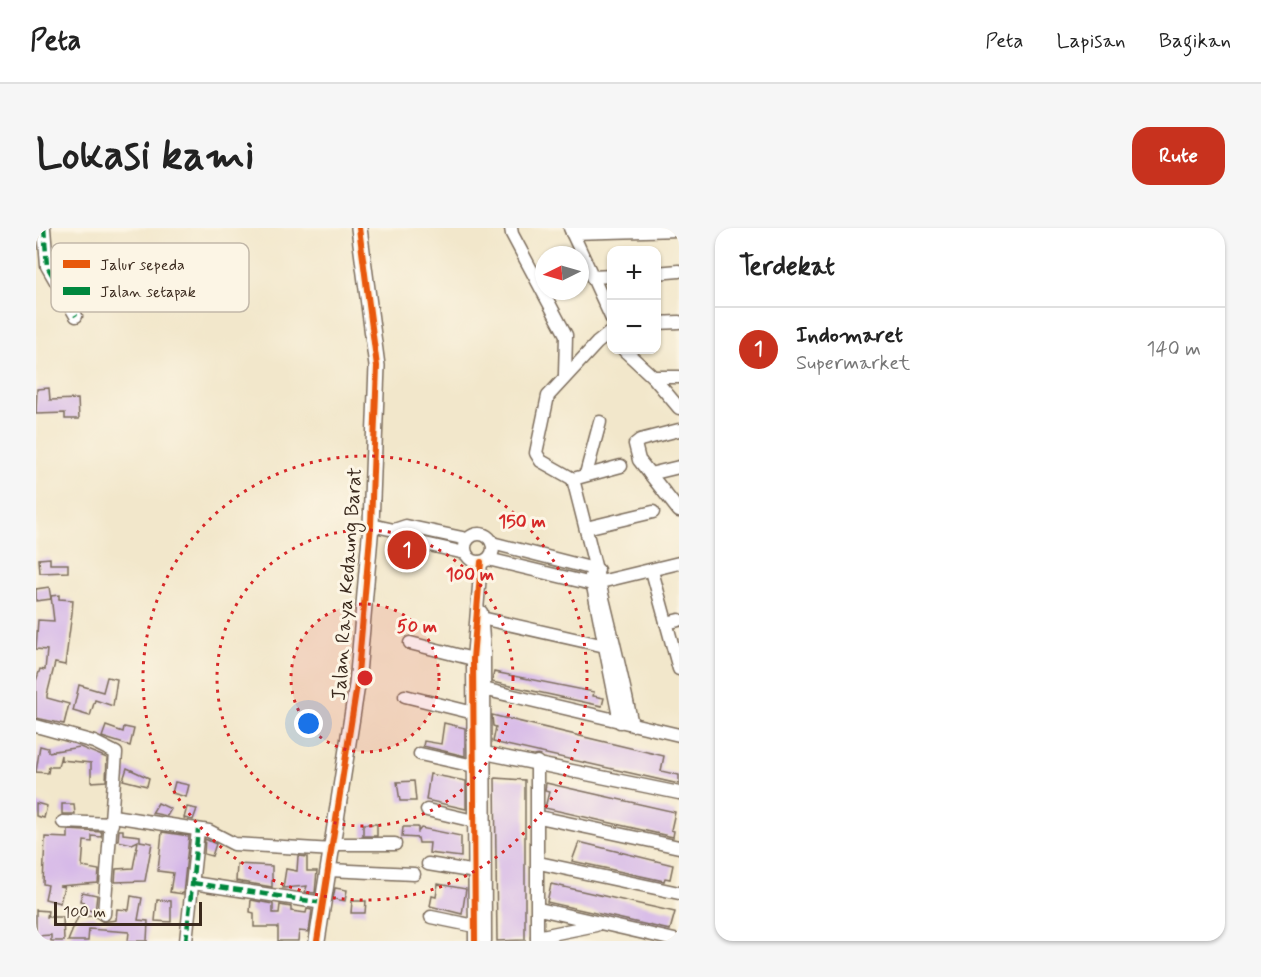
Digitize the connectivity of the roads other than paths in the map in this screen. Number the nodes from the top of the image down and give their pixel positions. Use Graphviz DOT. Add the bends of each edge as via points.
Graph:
graph roads {
  1 [pos="44,228"];
  2 [pos="359,228"];
  3 [pos="511,228"];
  4 [pos="571,230"];
  5 [pos="679,230"];
  6 [pos="679,271"];
  7 [pos="51,273"];
  8 [pos="661,273"];
  9 [pos="607,276"];
  10 [pos="592,277"];
  11 [pos="607,308"];
  12 [pos="74,312"];
  13 [pos="76,316"];
  14 [pos="679,322"];
  15 [pos="661,323"];
  16 [pos="607,337"];
  17 [pos="628,354"];
  18 [pos="653,377"];
  19 [pos="679,377"];
  20 [pos="560,381"];
  21 [pos="679,408"];
  22 [pos="600,422"];
  23 [pos="679,430"];
  24 [pos="621,466"];
  25 [pos="679,467"];
  26 [pos="586,474"];
  27 [pos="650,474"];
  28 [pos="573,479"];
  29 [pos="679,510"];
  30 [pos="653,512"];
  31 [pos="370,525"];
  32 [pos="586,528"];
  33 [pos="394,530"];
  34 [pos="467,539"];
  35 [pos="492,543"];
  36 [pos="465,554"];
  37 [pos="485,561"];
  38 [pos="679,563"];
  39 [pos="572,564"];
  40 [pos="593,566"];
  41 [pos="652,571"];
  42 [pos="570,579"];
  43 [pos="597,583"];
  44 [pos="479,618"];
  45 [pos="679,620"];
  46 [pos="666,623"];
  47 [pos="410,643"];
  48 [pos="605,646"];
  49 [pos="473,659"];
  50 [pos="679,669"];
  51 [pos="479,688"];
  52 [pos="405,696"];
  53 [pos="474,713"];
  54 [pos="620,722"];
  55 [pos="632,725"];
  56 [pos="36,726"];
  57 [pos="679,735"];
  58 [pos="479,751"];
  59 [pos="420,754"];
  60 [pos="537,762"];
  61 [pos="474,766"];
  62 [pos="679,793"];
  63 [pos="427,810"];
  64 [pos="539,817"];
  65 [pos="112,820"];
  66 [pos="474,821"];
  67 [pos="63,822"];
  68 [pos="198,830"];
  69 [pos="396,844"];
  70 [pos="333,847"];
  71 [pos="679,847"];
  72 [pos="539,863"];
  73 [pos="428,864"];
  74 [pos="329,870"];
  75 [pos="479,872"];
  76 [pos="414,874"];
  77 [pos="193,883"];
  78 [pos="679,893"];
  79 [pos="323,903"];
  80 [pos="539,909"];
  81 [pos="104,914"];
  82 [pos="431,917"];
  83 [pos="600,924"];
  84 [pos="476,926"];
  85 [pos="537,939"];
  86 [pos="186,941"];
  87 [pos="317,941"];
  88 [pos="476,941"];
  89 [pos="485,941"];
  90 [pos="679,941"];
  1 -- 7 [label="street"];
  2 -- 31 [label="street, Jalan Raya Kedaung Barat" via="377,366"];
  3 -- 20 [label="street" via="567,335"];
  4 -- 5 [label="street"];
  4 -- 10 [label="street"];
  6 -- 8 [label="street"];
  9 -- 10 [label="street"];
  10 -- 11 [label="street"];
  12 -- 13 [label="street"];
  14 -- 15 [label="street"];
  16 -- 20 [label="street"];
  17 -- 18 [label="street"];
  18 -- 19 [label="street"];
  18 -- 21 [label="street"];
  20 -- 28 [label="street" via="548,396 536,453 541,461"];
  22 -- 26 [label="street"];
  23 -- 27 [label="street" via="635,444 639,460"];
  24 -- 26 [label="street"];
  25 -- 27 [label="street"];
  26 -- 28 [label="street"];
  27 -- 29 [label="street"];
  28 -- 32 [label="street"];
  30 -- 32 [label="street"];
  31 -- 33 [label="street"];
  31 -- 70 [label="street, Jalan Raya Kedaung Barat" via="357,685"];
  32 -- 40 [label="street"];
  33 -- 34 [label="street" via="406,526"];
  33 -- 36 [label="street" via="407,540"];
  34 -- 35 [label="street" via="481,534"];
  34 -- 36 [label="street"];
  35 -- 37 [label="street" via="492,554"];
  35 -- 39 [label="street"];
  36 -- 37 [label="street" via="472,561"];
  37 -- 42 [label="street"];
  37 -- 44 [label="street"];
  38 -- 41 [label="street"];
  39 -- 40 [label="street"];
  39 -- 42 [label="street"];
  40 -- 43 [label="street"];
  41 -- 43 [label="street"];
  41 -- 46 [label="street"];
  42 -- 43 [label="street"];
  43 -- 48 [label="street"];
  43 -- 55 [label="street"];
  44 -- 48 [label="street"];
  44 -- 49 [label="street"];
  44 -- 51 [label="street"];
  45 -- 46 [label="street"];
  46 -- 50 [label="street"];
  47 -- 49 [label="street"];
  48 -- 54 [label="street"];
  49 -- 51 [label="street"];
  51 -- 53 [label="street"];
  51 -- 54 [label="street"];
  51 -- 58 [label="street"];
  52 -- 53 [label="street"];
  53 -- 58 [label="street"];
  54 -- 55 [label="street"];
  55 -- 57 [label="street"];
  56 -- 65 [label="street" via="94,742 116,753"];
  58 -- 60 [label="street"];
  58 -- 61 [label="street"];
  58 -- 75 [label="street"];
  59 -- 61 [label="street"];
  60 -- 62 [label="street"];
  60 -- 64 [label="street"];
  61 -- 66 [label="street"];
  63 -- 66 [label="street"];
  64 -- 71 [label="street"];
  64 -- 72 [label="street"];
  65 -- 67 [label="street"];
  65 -- 68 [label="street"];
  65 -- 81 [label="street"];
  66 -- 75 [label="street"];
  68 -- 70 [label="street" via="209,831 234,844"];
  68 -- 77 [label="street"];
  69 -- 70 [label="street"];
  70 -- 74 [label="street, Jalan Raya Kedaung Barat"];
  72 -- 78 [label="street"];
  72 -- 80 [label="street"];
  73 -- 75 [label="street"];
  74 -- 76 [label="street"];
  74 -- 79 [label="street, Jalan Raya Kedaung Barat"];
  75 -- 84 [label="street"];
  75 -- 89 [label="street"];
  77 -- 79 [label="street"];
  77 -- 86 [label="street"];
  79 -- 87 [label="street, Jalan Raya Kedaung Barat"];
  80 -- 83 [label="street"];
  80 -- 85 [label="street"];
  82 -- 84 [label="street"];
  83 -- 85 [label="street"];
  83 -- 90 [label="street"];
  84 -- 88 [label="street"];
}
